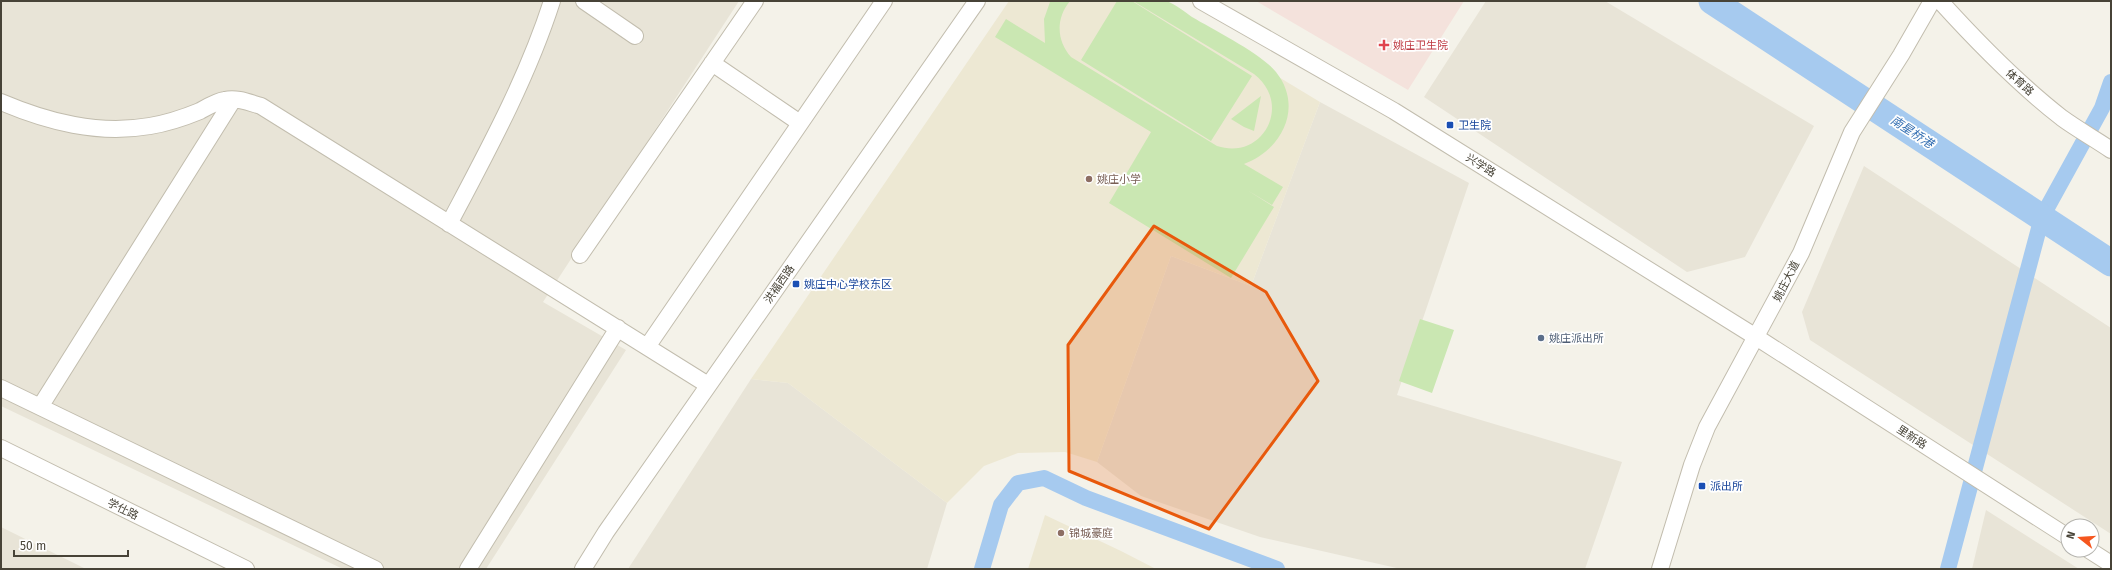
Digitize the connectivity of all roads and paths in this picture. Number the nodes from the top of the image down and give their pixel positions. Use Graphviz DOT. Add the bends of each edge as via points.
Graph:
graph roads {
  1 [pos="552,1"];
  2 [pos="584,1"];
  3 [pos="755,1"];
  4 [pos="884,1"];
  5 [pos="977,1"];
  6 [pos="1201,1"];
  7 [pos="1932,1"];
  8 [pos="1940,1"];
  9 [pos="635,36"];
  10 [pos="712,63"];
  11 [pos="233,100"];
  12 [pos="1,102"];
  13 [pos="800,124"];
  14 [pos="2110,149"];
  15 [pos="449,224"];
  16 [pos="580,255"];
  17 [pos="618,328"];
  18 [pos="1756,337"];
  19 [pos="648,347"];
  20 [pos="708,385"];
  21 [pos="1,388"];
  22 [pos="40,407"];
  23 [pos="1,448"];
  24 [pos="2060,531"];
  25 [pos="2100,557"];
  26 [pos="2111,564"];
  27 [pos="246,569"];
  28 [pos="375,569"];
  29 [pos="468,569"];
  30 [pos="583,569"];
  31 [pos="1660,569"];
  1 -- 15 [label="street" via="541,36 518,88"];
  2 -- 9 [label="street"];
  3 -- 10 [label="street"];
  4 -- 13 [label="street"];
  5 -- 20 [label="street, 洪福西路"];
  6 -- 18 [label="street, 兴学路" via="1394,111"];
  7 -- 18 [label="street, 姚庄大道" via="1852,132 1801,253"];
  8 -- 14 [label="street, 体育路" via="2008,72 2063,119"];
  10 -- 13 [label="street"];
  10 -- 16 [label="street"];
  11 -- 12 [label="street" via="225,100 176,121 114,129 66,124 35,116"];
  11 -- 15 [label="street" via="261,106"];
  11 -- 22 [label="street"];
  13 -- 19 [label="street"];
  15 -- 17 [label="street"];
  17 -- 19 [label="street"];
  17 -- 29 [label="street"];
  18 -- 24 [label="street, 里新路"];
  18 -- 31 [label="street, 姚庄大道" via="1707,427 1692,465"];
  19 -- 20 [label="street"];
  20 -- 30 [label="street, 洪福西路"];
  21 -- 22 [label="street"];
  22 -- 28 [label="street"];
  23 -- 27 [label="street, 学仕路"];
  25 -- 26 [label="street"];
}
